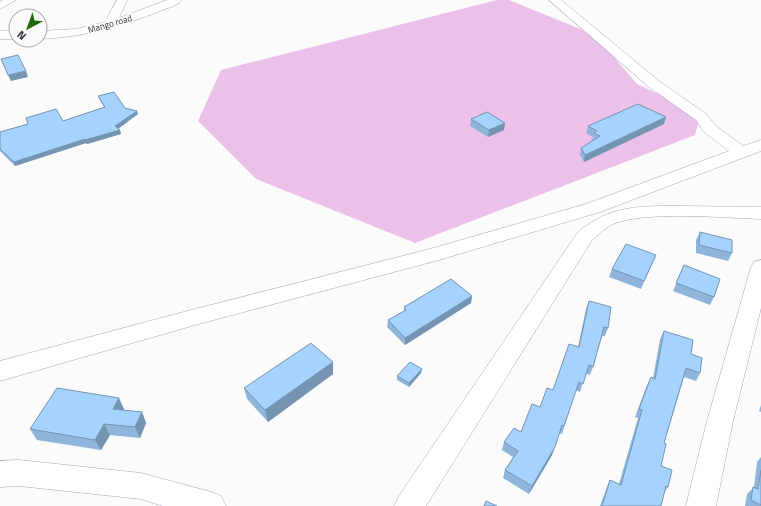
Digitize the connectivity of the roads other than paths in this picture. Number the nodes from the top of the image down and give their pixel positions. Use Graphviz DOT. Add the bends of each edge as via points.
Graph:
graph roads {
  1 [pos="11,0"];
  2 [pos="122,0"];
  3 [pos="177,0"];
  4 [pos="554,0"];
  5 [pos="0,6"];
  6 [pos="109,26"];
  7 [pos="48,35"];
  8 [pos="761,145"];
  9 [pos="740,152"];
  10 [pos="761,213"];
  11 [pos="599,214"];
  12 [pos="761,267"];
  13 [pos="0,371"];
  14 [pos="0,474"];
  15 [pos="211,506"];
  16 [pos="409,506"];
  17 [pos="701,506"];
  1 -- 5 [label="street"];
  2 -- 6 [label="street"];
  3 -- 6 [label="street, Mango road"];
  4 -- 9 [label="street" via="654,84 701,117 710,129"];
  6 -- 7 [label="street, Mango road" via="69,34"];
  8 -- 9 [label="street"];
  9 -- 11 [label="street"];
  10 -- 11 [label="street"];
  11 -- 13 [label="street" via="195,317"];
  11 -- 16 [label="street"];
  12 -- 17 [label="street" via="720,422"];
  14 -- 15 [label="street" via="18,473 140,486"];
}
